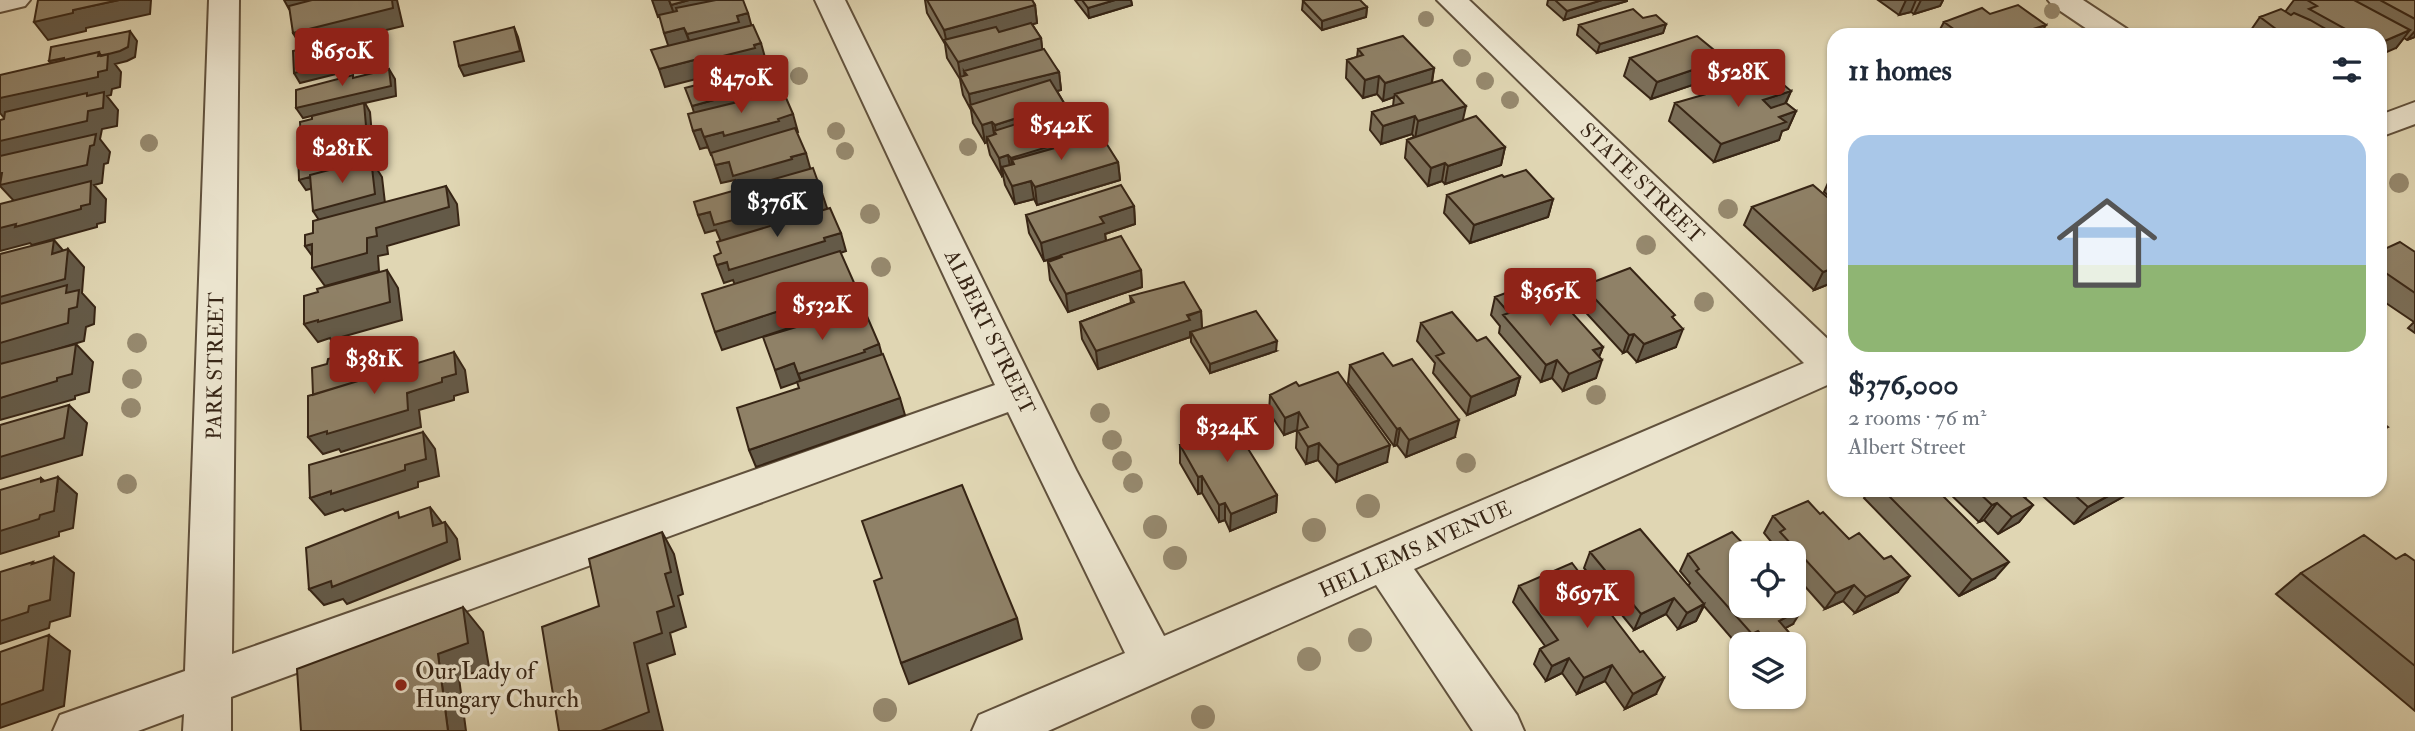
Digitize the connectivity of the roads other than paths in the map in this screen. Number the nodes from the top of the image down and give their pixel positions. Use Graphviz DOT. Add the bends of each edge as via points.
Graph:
graph roads {
  1 [pos="15,0"];
  2 [pos="224,0"];
  3 [pos="830,0"];
  4 [pos="1452,0"];
  5 [pos="2063,0"];
  6 [pos="0,3"];
  7 [pos="2105,28"];
  8 [pos="2415,112"];
  9 [pos="2387,125"];
  10 [pos="1827,360"];
  11 [pos="1827,369"];
  12 [pos="1020,392"];
  13 [pos="1385,562"];
  14 [pos="1154,663"];
  15 [pos="208,684"];
  16 [pos="77,731"];
  17 [pos="207,731"];
  18 [pos="996,731"];
  19 [pos="1500,731"];
  1 -- 6 [label="street"];
  2 -- 15 [label="street, PARK STREET"];
  3 -- 12 [label="street, ALBERT STREET"];
  4 -- 10 [label="street, STATE STREET"];
  5 -- 7 [label="street"];
  8 -- 9 [label="street"];
  11 -- 13 [label="street, HELLEMS AVENUE"];
  12 -- 14 [label="street, ALBERT STREET"];
  12 -- 15 [label="street"];
  13 -- 14 [label="street, HELLEMS AVENUE"];
  13 -- 19 [label="street"];
  14 -- 18 [label="street, HELLEMS AVENUE"];
  15 -- 16 [label="street"];
  15 -- 17 [label="street, PARK STREET"];
}
